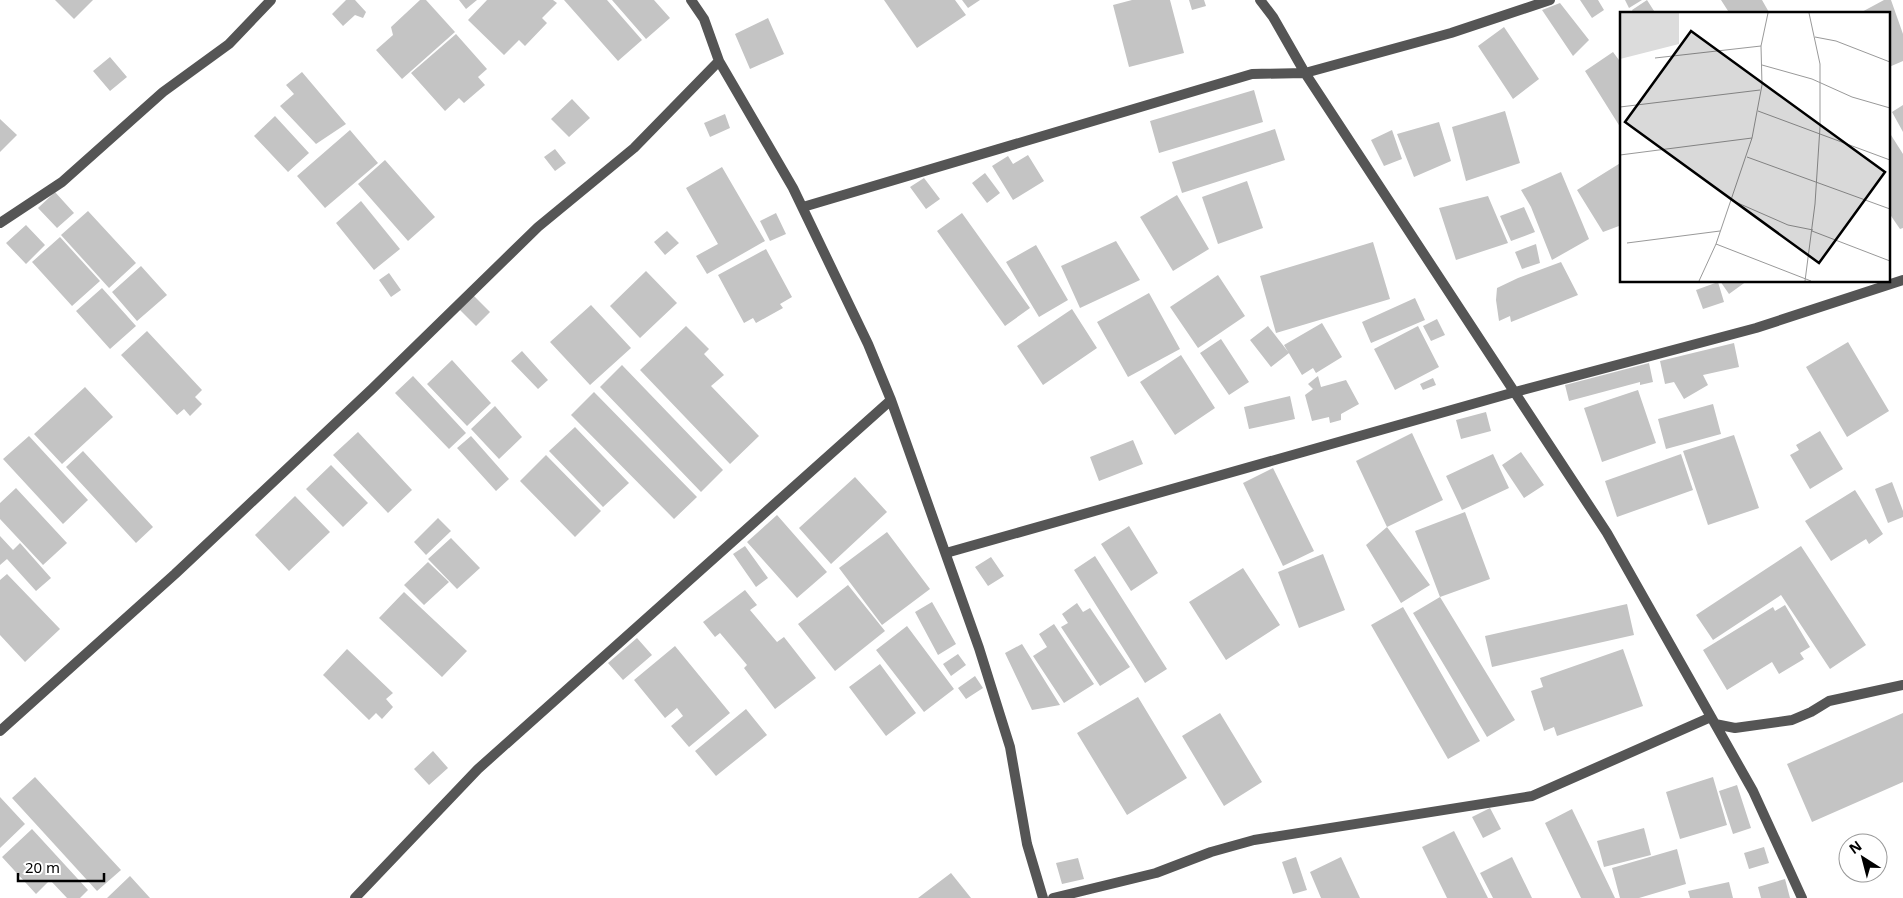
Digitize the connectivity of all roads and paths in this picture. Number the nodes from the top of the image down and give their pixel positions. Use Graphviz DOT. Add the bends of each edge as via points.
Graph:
graph roads {
  1 [pos="271,0"];
  2 [pos="691,0"];
  3 [pos="1260,0"];
  4 [pos="1550,0"];
  5 [pos="719,61"];
  6 [pos="1305,73"];
  7 [pos="803,207"];
  8 [pos="0,223"];
  9 [pos="1903,280"];
  10 [pos="1515,392"];
  11 [pos="891,400"];
  12 [pos="946,554"];
  13 [pos="1903,685"];
  14 [pos="1714,720"];
  15 [pos="0,731"];
  16 [pos="355,898"];
  17 [pos="1043,898"];
  18 [pos="1053,898"];
  19 [pos="1802,898"];
  1 -- 8 [label="street" via="229,44 163,92 62,182"];
  2 -- 5 [label="street" via="704,19"];
  3 -- 6 [label="street"];
  4 -- 6 [label="street" via="1450,33"];
  5 -- 7 [label="street"];
  5 -- 15 [label="street" via="634,148 538,227 175,574"];
  6 -- 7 [label="street" via="1252,74"];
  6 -- 10 [label="street"];
  7 -- 11 [label="street"];
  9 -- 10 [label="street" via="1756,328"];
  10 -- 12 [label="street"];
  10 -- 14 [label="street" via="1607,533"];
  11 -- 12 [label="street"];
  11 -- 16 [label="street" via="478,769"];
  12 -- 17 [label="street" via="1010,746 1027,844"];
  13 -- 14 [label="street" via="1829,701 1792,720 1735,728"];
  14 -- 18 [label="street" via="1532,796 1254,840 1156,873"];
  14 -- 19 [label="street" via="1753,791"];
}
